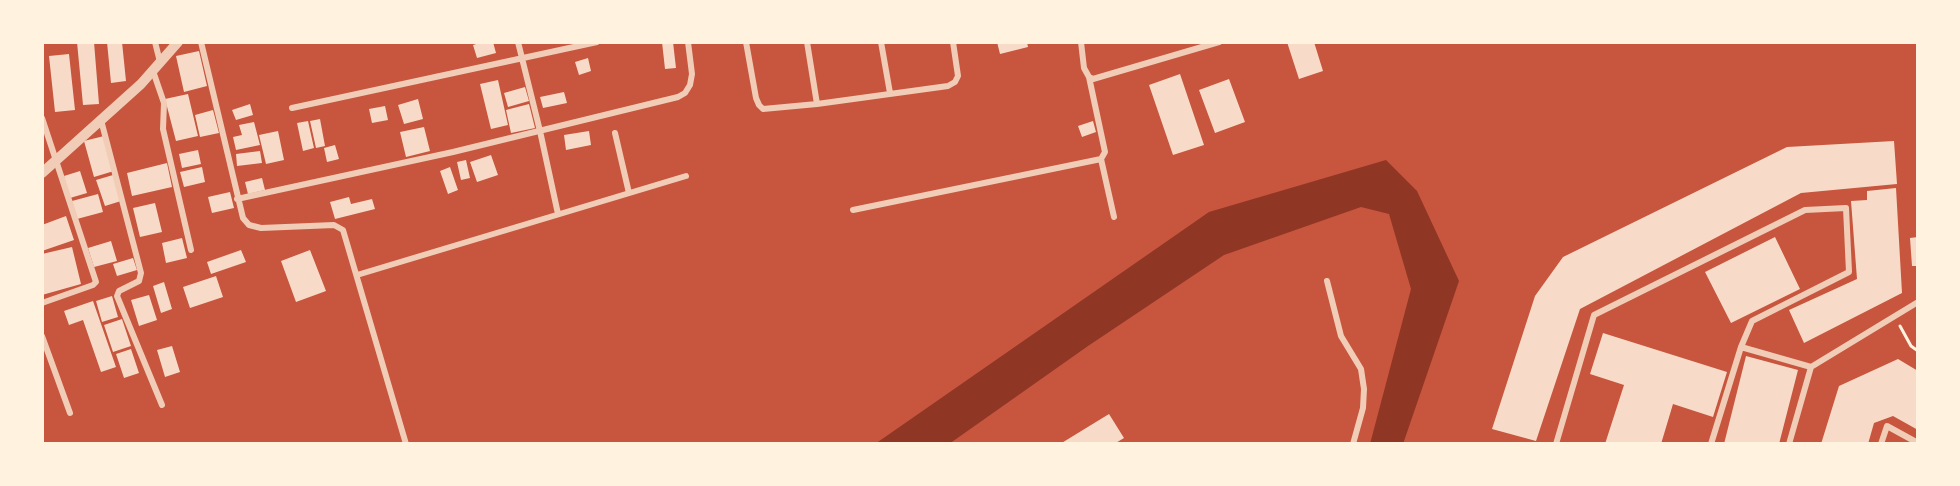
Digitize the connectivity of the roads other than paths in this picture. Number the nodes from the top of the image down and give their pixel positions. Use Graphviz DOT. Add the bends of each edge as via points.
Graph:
graph roads {
  1 [pos="156,42"];
  2 [pos="178,42"];
  3 [pos="201,42"];
  4 [pos="518,42"];
  5 [pos="597,42"];
  6 [pos="688,42"];
  7 [pos="746,42"];
  8 [pos="807,42"];
  9 [pos="882,42"];
  10 [pos="953,42"];
  11 [pos="1081,42"];
  12 [pos="1219,42"];
  13 [pos="522,58"];
  14 [pos="156,66"];
  15 [pos="1089,76"];
  16 [pos="890,93"];
  17 [pos="817,104"];
  18 [pos="292,108"];
  19 [pos="42,118"];
  20 [pos="102,120"];
  21 [pos="540,130"];
  22 [pos="615,133"];
  23 [pos="1101,159"];
  24 [pos="56,160"];
  25 [pos="42,173"];
  26 [pos="686,176"];
  27 [pos="628,193"];
  28 [pos="237,199"];
  29 [pos="853,210"];
  30 [pos="558,214"];
  31 [pos="1114,217"];
  32 [pos="192,250"];
  33 [pos="357,275"];
  34 [pos="1327,281"];
  35 [pos="1918,302"];
  36 [pos="42,303"];
  37 [pos="42,336"];
  38 [pos="1741,347"];
  39 [pos="1811,368"];
  40 [pos="162,405"];
  41 [pos="70,413"];
  42 [pos="1918,442"];
  43 [pos="406,444"];
  44 [pos="1353,444"];
  45 [pos="1556,444"];
  46 [pos="1711,444"];
  47 [pos="1789,444"];
  48 [pos="1881,444"];
  1 -- 14 [label="street"];
  2 -- 14 [label="street"];
  3 -- 28 [label="street"];
  4 -- 13 [label="street"];
  5 -- 13 [label="street"];
  6 -- 21 [label="street" via="692,74 685,93"];
  7 -- 17 [label="street" via="756,98 763,109"];
  8 -- 17 [label="street"];
  9 -- 16 [label="street"];
  10 -- 16 [label="street" via="958,69 955,82"];
  11 -- 15 [label="street" via="1084,68"];
  12 -- 15 [label="street" via="1098,78"];
  13 -- 18 [label="street"];
  13 -- 21 [label="street"];
  14 -- 20 [label="street"];
  14 -- 32 [label="street" via="164,104 163,129"];
  15 -- 23 [label="street" via="1105,152"];
  16 -- 17 [label="street"];
  19 -- 24 [label="street"];
  20 -- 24 [label="street"];
  20 -- 40 [label="street" via="141,273 139,281 119,291 117,296"];
  21 -- 28 [label="street"];
  21 -- 30 [label="street"];
  22 -- 27 [label="street"];
  23 -- 29 [label="street"];
  23 -- 31 [label="street"];
  24 -- 25 [label="street"];
  24 -- 36 [label="street" via="96,282"];
  26 -- 27 [label="street"];
  27 -- 30 [label="street"];
  28 -- 33 [label="street" via="249,225 338,226 346,235"];
  30 -- 33 [label="street"];
  33 -- 43 [label="street"];
  34 -- 44 [label="street" via="1341,336 1361,369 1363,408"];
  35 -- 39 [label="street"];
  37 -- 41 [label="street"];
  38 -- 39 [label="street"];
  38 -- 45 [label="street" via="1752,321 1849,272 1846,208 1805,210 1594,315"];
  38 -- 46 [label="street"];
  39 -- 47 [label="street"];
  42 -- 48 [label="street" via="1887,426"];
}
